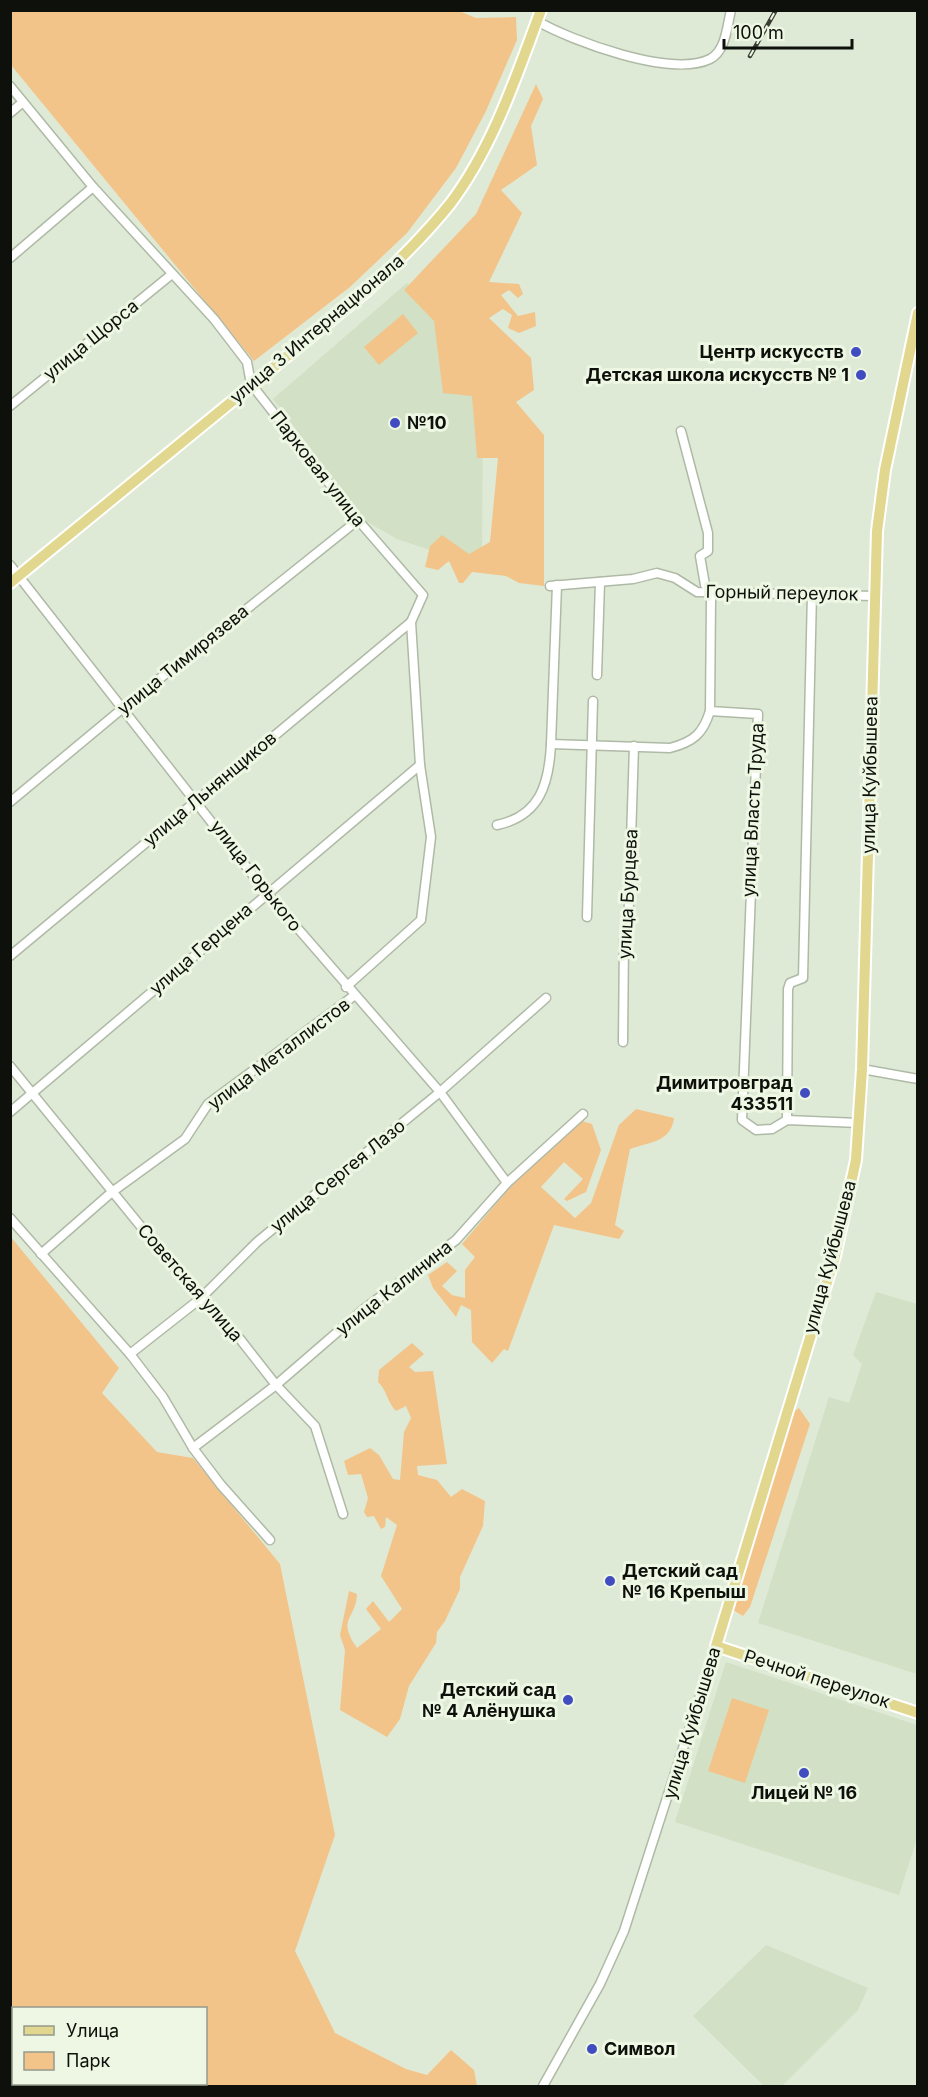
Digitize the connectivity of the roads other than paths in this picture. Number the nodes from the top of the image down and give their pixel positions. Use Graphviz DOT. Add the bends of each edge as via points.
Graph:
graph roads {
  1 [pos="731,10"];
  2 [pos="539,16"];
  3 [pos="10,86"];
  4 [pos="23,102"];
  5 [pos="10,113"];
  6 [pos="93,187"];
  7 [pos="10,258"];
  8 [pos="172,274"];
  9 [pos="918,313"];
  10 [pos="251,384"];
  11 [pos="10,406"];
  12 [pos="681,431"];
  13 [pos="358,520"];
  14 [pos="10,565"];
  15 [pos="15,579"];
  16 [pos="600,582"];
  17 [pos="714,593"];
  18 [pos="812,593"];
  19 [pos="875,596"];
  20 [pos="411,622"];
  21 [pos="597,675"];
  22 [pos="593,701"];
  23 [pos="123,708"];
  24 [pos="710,711"];
  25 [pos="551,744"];
  26 [pos="592,746"];
  27 [pos="634,746"];
  28 [pos="420,765"];
  29 [pos="196,801"];
  30 [pos="10,802"];
  31 [pos="497,825"];
  32 [pos="267,893"];
  33 [pos="587,917"];
  34 [pos="10,956"];
  35 [pos="346,987"];
  36 [pos="355,995"];
  37 [pos="546,998"];
  38 [pos="623,1042"];
  39 [pos="10,1066"];
  40 [pos="862,1069"];
  41 [pos="918,1080"];
  42 [pos="440,1092"];
  43 [pos="33,1093"];
  44 [pos="10,1112"];
  45 [pos="583,1114"];
  46 [pos="787,1120"];
  47 [pos="859,1123"];
  48 [pos="507,1183"];
  49 [pos="112,1192"];
  50 [pos="10,1218"];
  51 [pos="41,1254"];
  52 [pos="200,1299"];
  53 [pos="130,1354"];
  54 [pos="276,1385"];
  55 [pos="193,1448"];
  56 [pos="344,1514"];
  57 [pos="270,1540"];
  58 [pos="716,1646"];
  59 [pos="918,1713"];
  60 [pos="543,2086"];
  1 -- 2 [label="street" via="722,49 710,59 689,63 599,49"];
  2 -- 10 [label="main road, улица 3 Интернационала" via="482,153 451,202 413,247 368,290"];
  3 -- 4 [label="street, Парковая улица"];
  4 -- 5 [label="street"];
  4 -- 6 [label="street, Парковая улица"];
  6 -- 7 [label="street"];
  6 -- 8 [label="street, Парковая улица"];
  8 -- 10 [label="street, Парковая улица" via="247,362"];
  8 -- 11 [label="street, улица Щорса"];
  9 -- 19 [label="main road, улица Куйбышева" via="885,470 877,531"];
  10 -- 13 [label="street, Парковая улица"];
  10 -- 15 [label="main road, улица 3 Интернационала"];
  12 -- 17 [label="street" via="708,533 708,550 700,556 705,585"];
  13 -- 20 [label="street, Парковая улица" via="423,595"];
  13 -- 23 [label="street, улица Тимирязева"];
  14 -- 15 [label="street, улица Горького"];
  15 -- 23 [label="street, улица Горького"];
  16 -- 17 [label="street, Горный переулок" via="657,573 675,578 697,592"];
  16 -- 21 [label="street"];
  16 -- 25 [label="street, Горный переулок" via="554,586"];
  17 -- 18 [label="street, Горный переулок"];
  17 -- 24 [label="street"];
  18 -- 19 [label="street, Горный переулок"];
  18 -- 46 [label="street" via="803,978 790,982 788,989"];
  19 -- 40 [label="main road, улица Куйбышева"];
  20 -- 28 [label="street, Парковая улица"];
  20 -- 29 [label="street, улица Льнянщиков"];
  22 -- 26 [label="street"];
  23 -- 29 [label="street, улица Горького"];
  23 -- 30 [label="street, улица Тимирязева"];
  24 -- 27 [label="street" via="701,733 688,744 670,748"];
  24 -- 46 [label="street, улица Власть Труда" via="758,714 742,1120 756,1130 772,1129"];
  25 -- 26 [label="street"];
  25 -- 31 [label="street" via="547,776 536,804 514,821"];
  26 -- 27 [label="street"];
  26 -- 33 [label="street"];
  27 -- 38 [label="street, улица Бурцева"];
  28 -- 32 [label="street, улица Герцена"];
  28 -- 35 [label="street, Парковая улица" via="431,853 421,920"];
  29 -- 32 [label="street, улица Горького"];
  29 -- 34 [label="street, улица Льнянщиков"];
  32 -- 35 [label="street, улица Горького"];
  32 -- 43 [label="street, улица Герцена"];
  35 -- 36 [label="street, улица Горького"];
  36 -- 42 [label="street, улица Горького"];
  36 -- 49 [label="street, улица Металлистов" via="208,1104 185,1139"];
  37 -- 42 [label="street, улица Сергея Лазо"];
  39 -- 43 [label="street, Советская улица"];
  40 -- 41 [label="street"];
  40 -- 47 [label="main road, улица Куйбышева"];
  42 -- 48 [label="street, улица Горького"];
  42 -- 52 [label="street, улица Сергея Лазо" via="257,1242"];
  43 -- 44 [label="street, улица Герцена"];
  43 -- 49 [label="street, Советская улица"];
  45 -- 48 [label="street, улица Калинина"];
  46 -- 47 [label="street"];
  47 -- 58 [label="main road, улица Куйбышева" via="848,1207 835,1256"];
  48 -- 54 [label="street, улица Калинина" via="456,1240 364,1310"];
  49 -- 51 [label="street, улица Металлистов"];
  49 -- 52 [label="street, Советская улица"];
  50 -- 51 [label="street"];
  51 -- 53 [label="street"];
  52 -- 53 [label="street, улица Сергея Лазо"];
  52 -- 54 [label="street, Советская улица" via="240,1339"];
  53 -- 55 [label="street" via="163,1397"];
  54 -- 55 [label="street, улица Калинина"];
  54 -- 56 [label="street, Советская улица" via="315,1426"];
  55 -- 57 [label="street"];
  58 -- 59 [label="main road, Речной переулок"];
  58 -- 60 [label="street, улица Куйбышева" via="624,1931 600,1984"];
}
